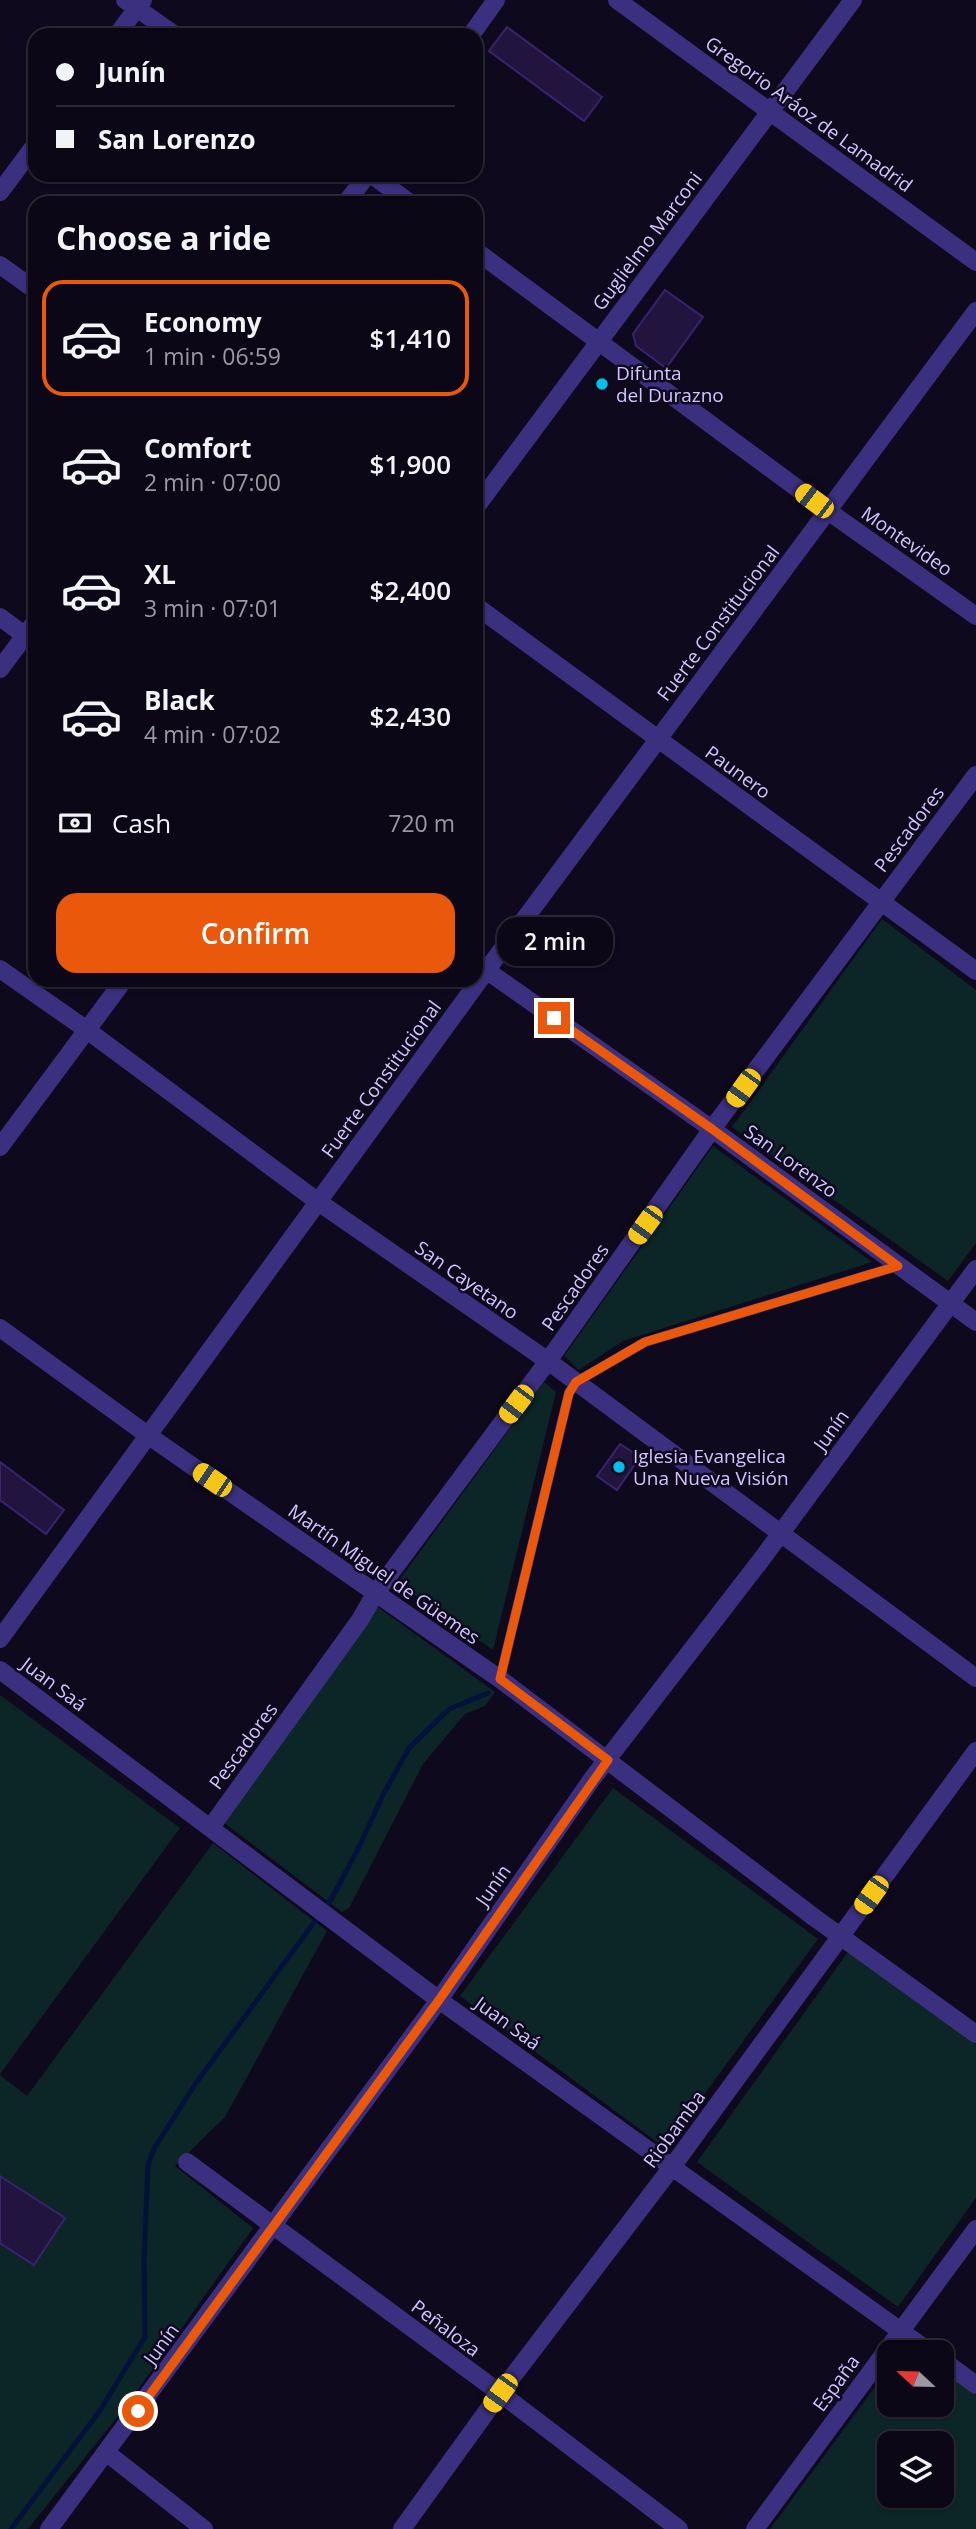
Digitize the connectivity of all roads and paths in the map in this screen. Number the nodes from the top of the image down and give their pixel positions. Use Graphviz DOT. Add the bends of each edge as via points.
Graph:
graph roads {
  1 [pos="496,0"];
  2 [pos="617,0"];
  3 [pos="853,0"];
  4 [pos="135,3"];
  5 [pos="121,28"];
  6 [pos="165,28"];
  7 [pos="476,28"];
  8 [pos="770,111"];
  9 [pos="28,154"];
  10 [pos="363,182"];
  11 [pos="379,182"];
  12 [pos="0,192"];
  13 [pos="352,196"];
  14 [pos="400,196"];
  15 [pos="483,256"];
  16 [pos="976,262"];
  17 [pos="0,265"];
  18 [pos="28,285"];
  19 [pos="976,311"];
  20 [pos="600,341"];
  21 [pos="483,498"];
  22 [pos="828,511"];
  23 [pos="483,611"];
  24 [pos="976,615"];
  25 [pos="0,617"];
  26 [pos="28,632"];
  27 [pos="28,638"];
  28 [pos="0,669"];
  29 [pos="657,740"];
  30 [pos="976,775"];
  31 [pos="881,901"];
  32 [pos="483,964"];
  33 [pos="483,968"];
  34 [pos="0,969"];
  35 [pos="976,971"];
  36 [pos="119,987"];
  37 [pos="467,987"];
  38 [pos="88,1030"];
  39 [pos="712,1129"];
  40 [pos="0,1147"];
  41 [pos="317,1201"];
  42 [pos="898,1266"];
  43 [pos="976,1269"];
  44 [pos="950,1304"];
  45 [pos="976,1322"];
  46 [pos="0,1328"];
  47 [pos="548,1362"];
  48 [pos="576,1382"];
  49 [pos="149,1436"];
  50 [pos="780,1533"];
  51 [pos="375,1594"];
  52 [pos="0,1639"];
  53 [pos="0,1670"];
  54 [pos="976,1678"];
  55 [pos="500,1679"];
  56 [pos="976,1751"];
  57 [pos="608,1760"];
  58 [pos="211,1826"];
  59 [pos="841,1936"];
  60 [pos="439,2000"];
  61 [pos="976,2034"];
  62 [pos="187,2162"];
  63 [pos="673,2166"];
  64 [pos="274,2225"];
  65 [pos="976,2229"];
  66 [pos="901,2331"];
  67 [pos="913,2340"];
  68 [pos="954,2369"];
  69 [pos="976,2385"];
  70 [pos="500,2393"];
  71 [pos="107,2453"];
  72 [pos="49,2529"];
  73 [pos="204,2529"];
  74 [pos="402,2529"];
  75 [pos="679,2529"];
  76 [pos="755,2529"];
  1 -- 7 [label="street"];
  2 -- 8 [label="street, Gregorio Aráoz de Lamadrid"];
  3 -- 8 [label="street, Guglielmo Marconi"];
  4 -- 5 [label="street"];
  4 -- 6 [label="street"];
  8 -- 16 [label="street, Gregorio Aráoz de Lamadrid"];
  8 -- 20 [label="street, Guglielmo Marconi"];
  9 -- 12 [label="street"];
  10 -- 13 [label="street"];
  11 -- 14 [label="street"];
  15 -- 20 [label="street, Montevideo"];
  17 -- 18 [label="street"];
  19 -- 22 [label="street, Fuerte Constitucional"];
  20 -- 21 [label="street, Guglielmo Marconi"];
  20 -- 22 [label="street, Montevideo"];
  22 -- 24 [label="street, Montevideo"];
  22 -- 29 [label="street, Fuerte Constitucional"];
  23 -- 29 [label="street, Paunero"];
  25 -- 26 [label="street"];
  27 -- 28 [label="street"];
  29 -- 31 [label="street, Paunero"];
  29 -- 32 [label="street, Fuerte Constitucional"];
  30 -- 31 [label="street, Pescadores"];
  31 -- 35 [label="street, Paunero"];
  31 -- 39 [label="street, Pescadores"];
  33 -- 39 [label="street, San Lorenzo"];
  34 -- 38 [label="street, San Cayetano"];
  36 -- 38 [label="street"];
  37 -- 41 [label="street, Fuerte Constitucional"];
  38 -- 40 [label="street"];
  38 -- 41 [label="street, San Cayetano"];
  39 -- 42 [label="street, San Lorenzo"];
  39 -- 47 [label="street, Pescadores"];
  41 -- 47 [label="street, San Cayetano"];
  41 -- 49 [label="street, Fuerte Constitucional"];
  42 -- 44 [label="street, San Lorenzo"];
  42 -- 48 [label="lane" via="645,1342"];
  43 -- 44 [label="street, Junín"];
  44 -- 45 [label="street, San Lorenzo"];
  44 -- 50 [label="street, Junín"];
  46 -- 49 [label="street, Martín Miguel de Güemes"];
  47 -- 48 [label="street, San Cayetano"];
  47 -- 51 [label="street, Pescadores"];
  48 -- 50 [label="street, San Cayetano"];
  48 -- 55 [label="lane" via="569,1393"];
  49 -- 51 [label="street, Martín Miguel de Güemes"];
  49 -- 52 [label="street, Fuerte Constitucional"];
  50 -- 54 [label="street, San Cayetano"];
  50 -- 57 [label="street, Junín"];
  51 -- 55 [label="street, Martín Miguel de Güemes"];
  51 -- 58 [label="street, Pescadores"];
  53 -- 58 [label="street, Juan Saá"];
  55 -- 57 [label="street, Martín Miguel de Güemes"];
  56 -- 59 [label="street, Riobamba"];
  57 -- 59 [label="street, Martín Miguel de Güemes"];
  57 -- 60 [label="street, Junín"];
  58 -- 60 [label="street, Juan Saá"];
  59 -- 61 [label="street, Martín Miguel de Güemes"];
  59 -- 63 [label="street, Riobamba"];
  60 -- 63 [label="street, Juan Saá"];
  60 -- 64 [label="street, Junín"];
  62 -- 64 [label="street, Peñaloza"];
  63 -- 66 [label="street, Juan Saá"];
  63 -- 70 [label="street, Riobamba"];
  64 -- 70 [label="street, Peñaloza"];
  64 -- 71 [label="street, Junín"];
  65 -- 66 [label="street, España"];
  66 -- 67 [label="street, Juan Saá"];
  66 -- 76 [label="street, España"];
  68 -- 69 [label="street"];
  70 -- 74 [label="street, Riobamba"];
  70 -- 75 [label="street, Peñaloza"];
  71 -- 72 [label="street, Junín"];
  71 -- 73 [label="street"];
}
